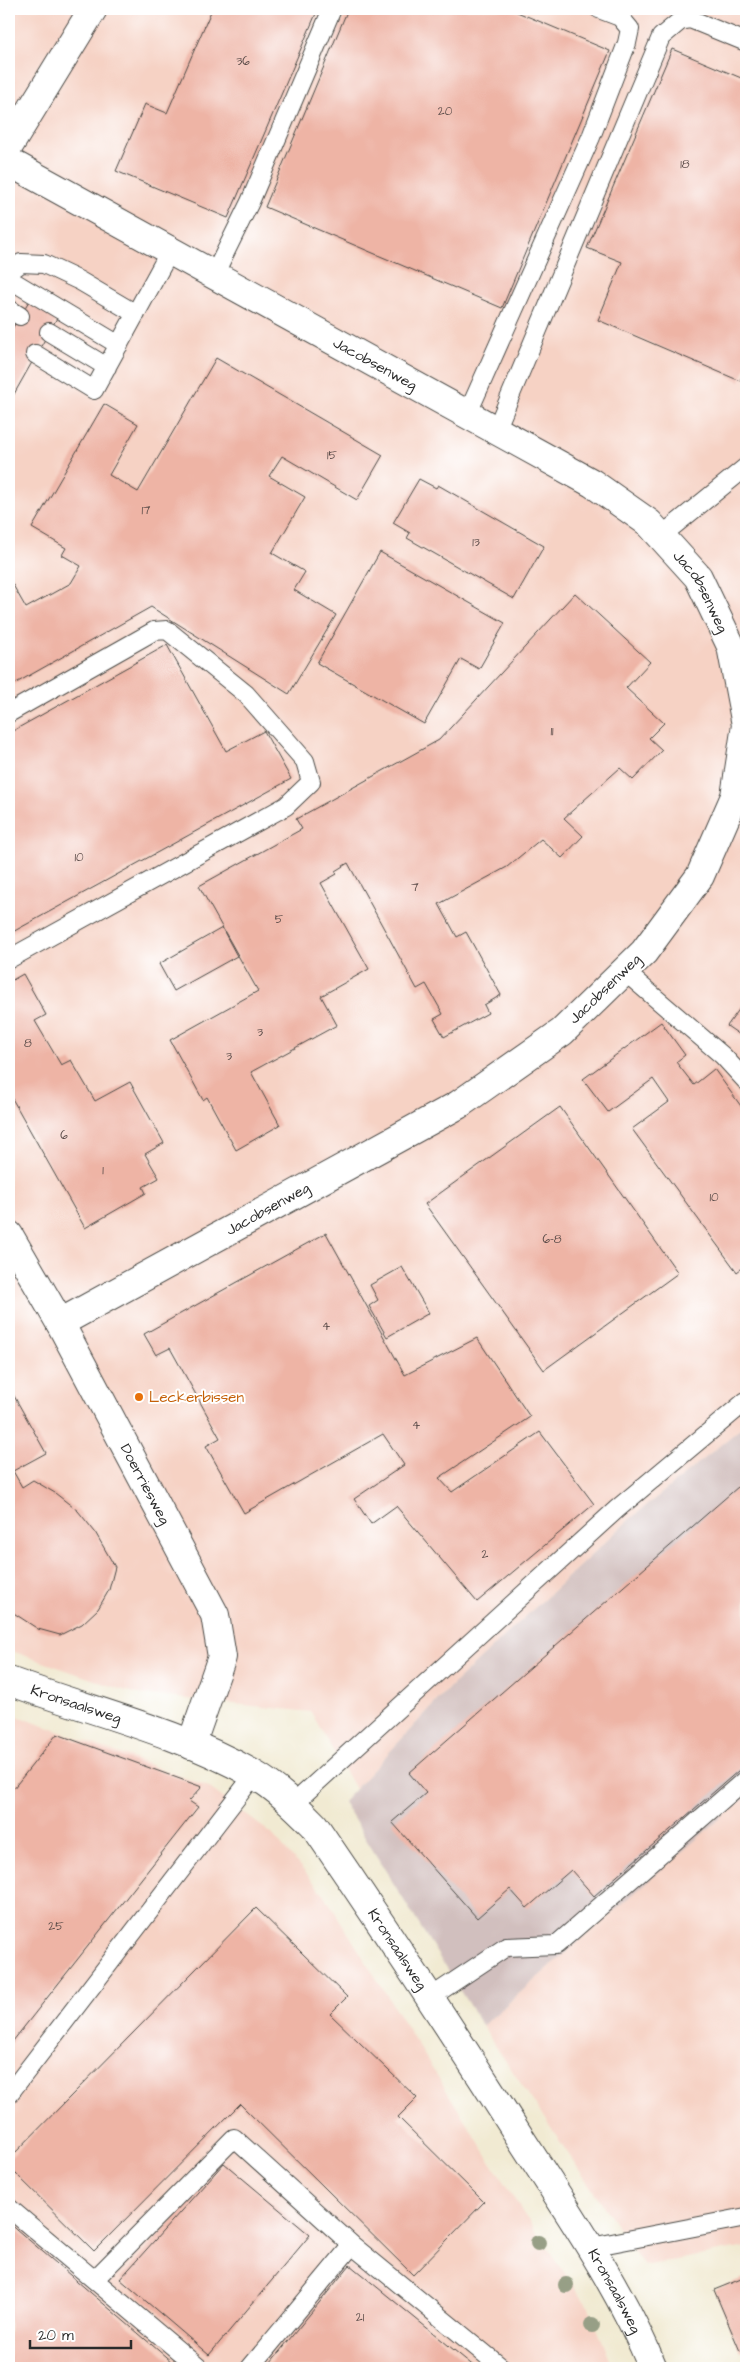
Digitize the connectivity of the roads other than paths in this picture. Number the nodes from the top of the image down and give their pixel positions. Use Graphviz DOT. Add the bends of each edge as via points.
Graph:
graph roads {
  1 [pos="93,9"];
  2 [pos="332,9"];
  3 [pos="599,9"];
  4 [pos="746,42"];
  5 [pos="9,146"];
  6 [pos="9,162"];
  7 [pos="170,251"];
  8 [pos="9,272"];
  9 [pos="214,275"];
  10 [pos="9,279"];
  11 [pos="136,314"];
  12 [pos="48,332"];
  13 [pos="119,345"];
  14 [pos="35,354"];
  15 [pos="107,367"];
  16 [pos="468,415"];
  17 [pos="496,430"];
  18 [pos="746,467"];
  19 [pos="661,536"];
  20 [pos="9,713"];
  21 [pos="9,959"];
  22 [pos="624,971"];
  23 [pos="746,1081"];
  24 [pos="9,1236"];
  25 [pos="60,1323"];
  26 [pos="746,1401"];
  27 [pos="9,1681"];
  28 [pos="191,1745"];
  29 [pos="254,1775"];
  30 [pos="746,1778"];
  31 [pos="293,1804"];
  32 [pos="431,1997"];
  33 [pos="9,2094"];
  34 [pos="9,2208"];
  35 [pos="746,2217"];
  36 [pos="352,2245"];
  37 [pos="590,2247"];
  38 [pos="95,2279"];
  39 [pos="199,2368"];
  40 [pos="250,2368"];
  41 [pos="502,2368"];
  42 [pos="653,2368"];
  1 -- 5 [label="street"];
  2 -- 9 [label="lane" via="250,202"];
  3 -- 16 [label="lane" via="620,17 630,29 627,43 591,137"];
  4 -- 17 [label="lane" via="690,19 680,21 661,37"];
  6 -- 7 [label="street, Jacobsenweg"];
  7 -- 9 [label="street, Jacobsenweg"];
  7 -- 11 [label="lane"];
  8 -- 11 [label="lane" via="21,263 44,264"];
  9 -- 16 [label="street, Jacobsenweg"];
  10 -- 13 [label="lane"];
  11 -- 13 [label="lane"];
  12 -- 15 [label="lane"];
  13 -- 15 [label="lane"];
  14 -- 15 [label="lane" via="94,390"];
  16 -- 17 [label="street, Jacobsenweg"];
  17 -- 19 [label="street, Jacobsenweg" via="592,483"];
  18 -- 19 [label="lane"];
  19 -- 22 [label="street, Jacobsenweg" via="698,576 731,646 746,725 735,796 700,876 644,952"];
  20 -- 21 [label="lane" via="154,631 167,630 246,694 305,761 311,782 286,806"];
  22 -- 23 [label="lane" via="723,1056"];
  22 -- 25 [label="street, Jacobsenweg" via="562,1032 458,1105"];
  24 -- 25 [label="street, Doerriesweg"];
  25 -- 28 [label="street, Doerriesweg" via="215,1615 222,1657"];
  26 -- 31 [label="lane" via="617,1509"];
  27 -- 28 [label="street, Kronsaalsweg"];
  28 -- 29 [label="street, Kronsaalsweg"];
  29 -- 31 [label="street, Kronsaalsweg"];
  29 -- 33 [label="lane"];
  30 -- 32 [label="lane" via="556,1945 506,1947"];
  31 -- 32 [label="street, Kronsaalsweg" via="314,1826"];
  32 -- 37 [label="street, Kronsaalsweg"];
  34 -- 38 [label="lane"];
  35 -- 37 [label="lane"];
  36 -- 38 [label="lane" via="234,2138"];
  36 -- 40 [label="lane"];
  36 -- 41 [label="lane"];
  37 -- 42 [label="street, Kronsaalsweg" via="639,2334"];
  38 -- 39 [label="lane"];
}
